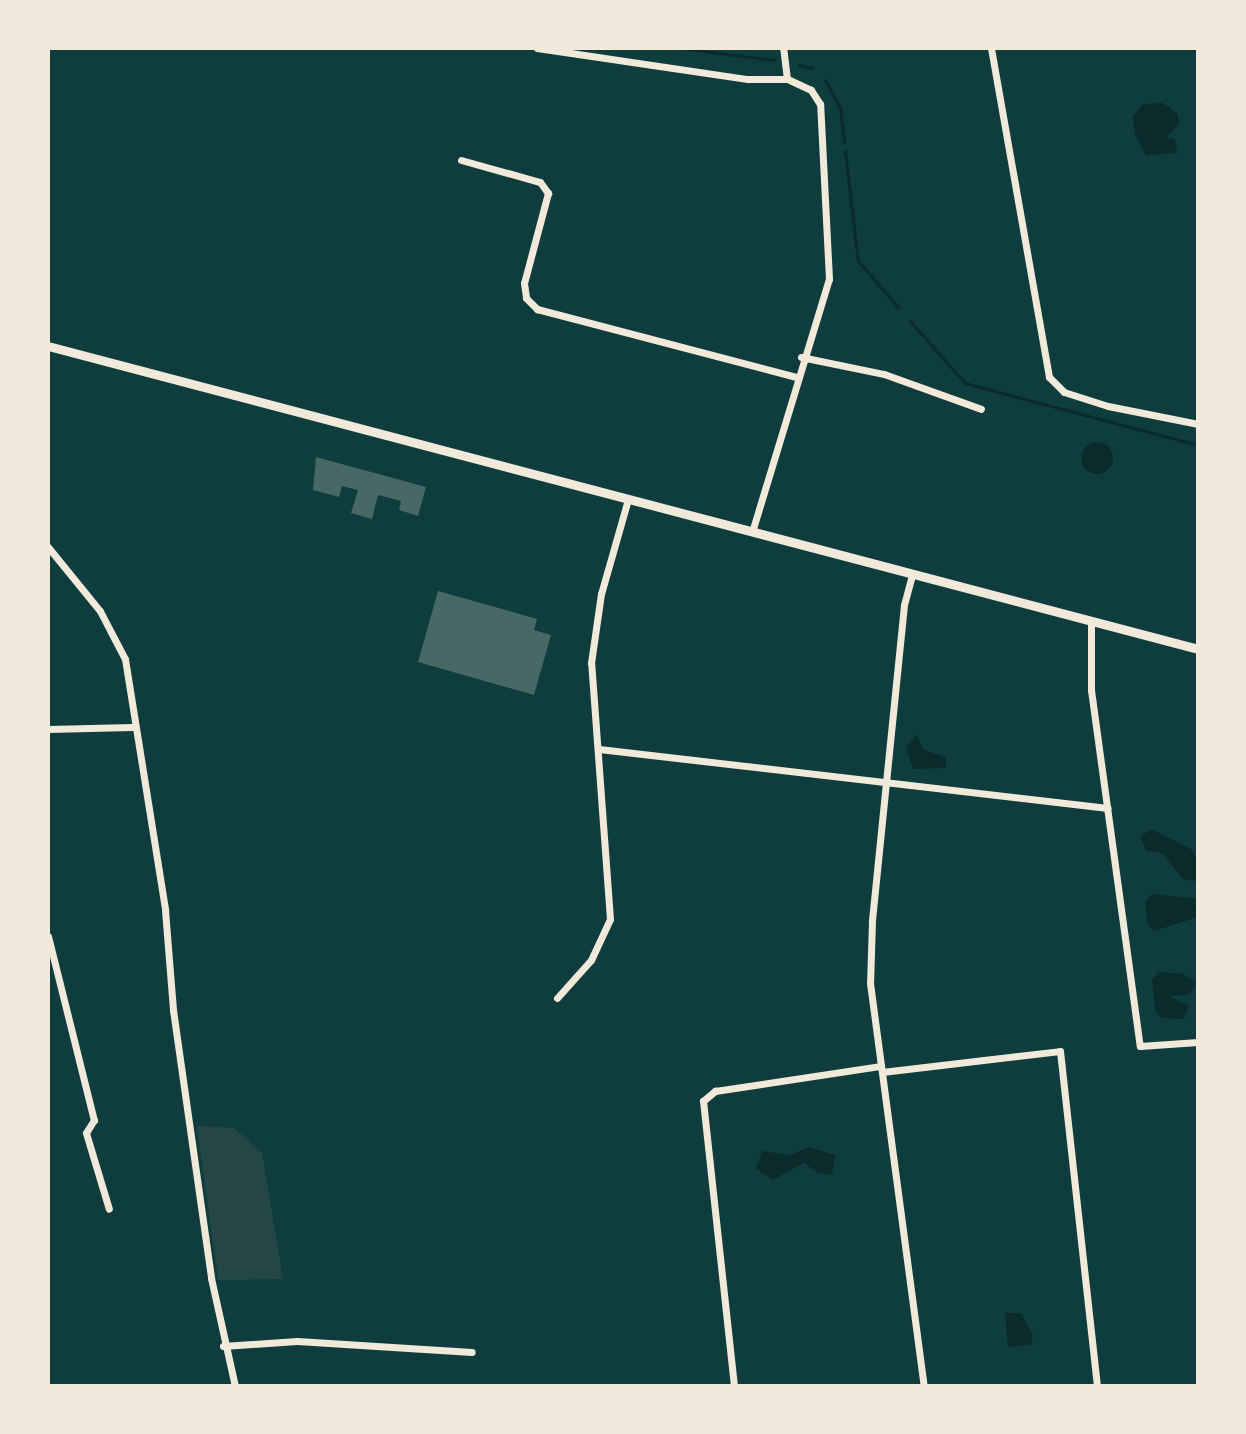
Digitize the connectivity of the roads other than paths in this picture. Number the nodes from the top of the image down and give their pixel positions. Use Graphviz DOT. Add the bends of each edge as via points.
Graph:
graph roads {
  1 [pos="537,48"];
  2 [pos="783,48"];
  3 [pos="991,48"];
  4 [pos="787,79"];
  5 [pos="461,160"];
  6 [pos="48,346"];
  7 [pos="801,357"];
  8 [pos="796,377"];
  9 [pos="981,409"];
  10 [pos="1198,424"];
  11 [pos="628,499"];
  12 [pos="752,532"];
  13 [pos="48,547"];
  14 [pos="912,575"];
  15 [pos="1091,622"];
  16 [pos="1198,649"];
  17 [pos="132,727"];
  18 [pos="48,729"];
  19 [pos="599,749"];
  20 [pos="885,785"];
  21 [pos="1108,808"];
  22 [pos="48,936"];
  23 [pos="557,998"];
  24 [pos="1198,1042"];
  25 [pos="881,1069"];
  26 [pos="109,1209"];
  27 [pos="223,1346"];
  28 [pos="472,1352"];
  29 [pos="235,1386"];
  30 [pos="734,1386"];
  31 [pos="924,1386"];
  32 [pos="1097,1386"];
  1 -- 4 [label="street" via="748,79"];
  2 -- 4 [label="street"];
  3 -- 10 [label="street" via="1049,377 1064,392"];
  4 -- 7 [label="street" via="811,90 820,104 829,255 824,303"];
  5 -- 8 [label="street" via="540,182 548,193 524,283 526,298 537,309"];
  6 -- 11 [label="main road"];
  7 -- 8 [label="street"];
  7 -- 9 [label="street" via="884,374"];
  8 -- 12 [label="street"];
  11 -- 12 [label="main road"];
  11 -- 19 [label="street" via="601,594 593,648"];
  12 -- 14 [label="main road"];
  13 -- 17 [label="street" via="119,641 128,673"];
  14 -- 15 [label="main road"];
  14 -- 20 [label="street"];
  15 -- 16 [label="main road"];
  15 -- 21 [label="street" via="1090,677"];
  17 -- 18 [label="street"];
  17 -- 27 [label="street" via="165,910 173,1010"];
  19 -- 20 [label="street"];
  19 -- 23 [label="street" via="610,919 591,960"];
  20 -- 21 [label="street"];
  20 -- 25 [label="street" via="871,967"];
  21 -- 24 [label="street" via="1140,1046"];
  22 -- 26 [label="street" via="94,1120 86,1133"];
  25 -- 30 [label="street" via="723,1089 706,1096 701,1108 727,1285"];
  25 -- 31 [label="street"];
  25 -- 32 [label="street" via="1060,1051"];
  27 -- 28 [label="street" via="297,1341"];
  27 -- 29 [label="street"];
}
